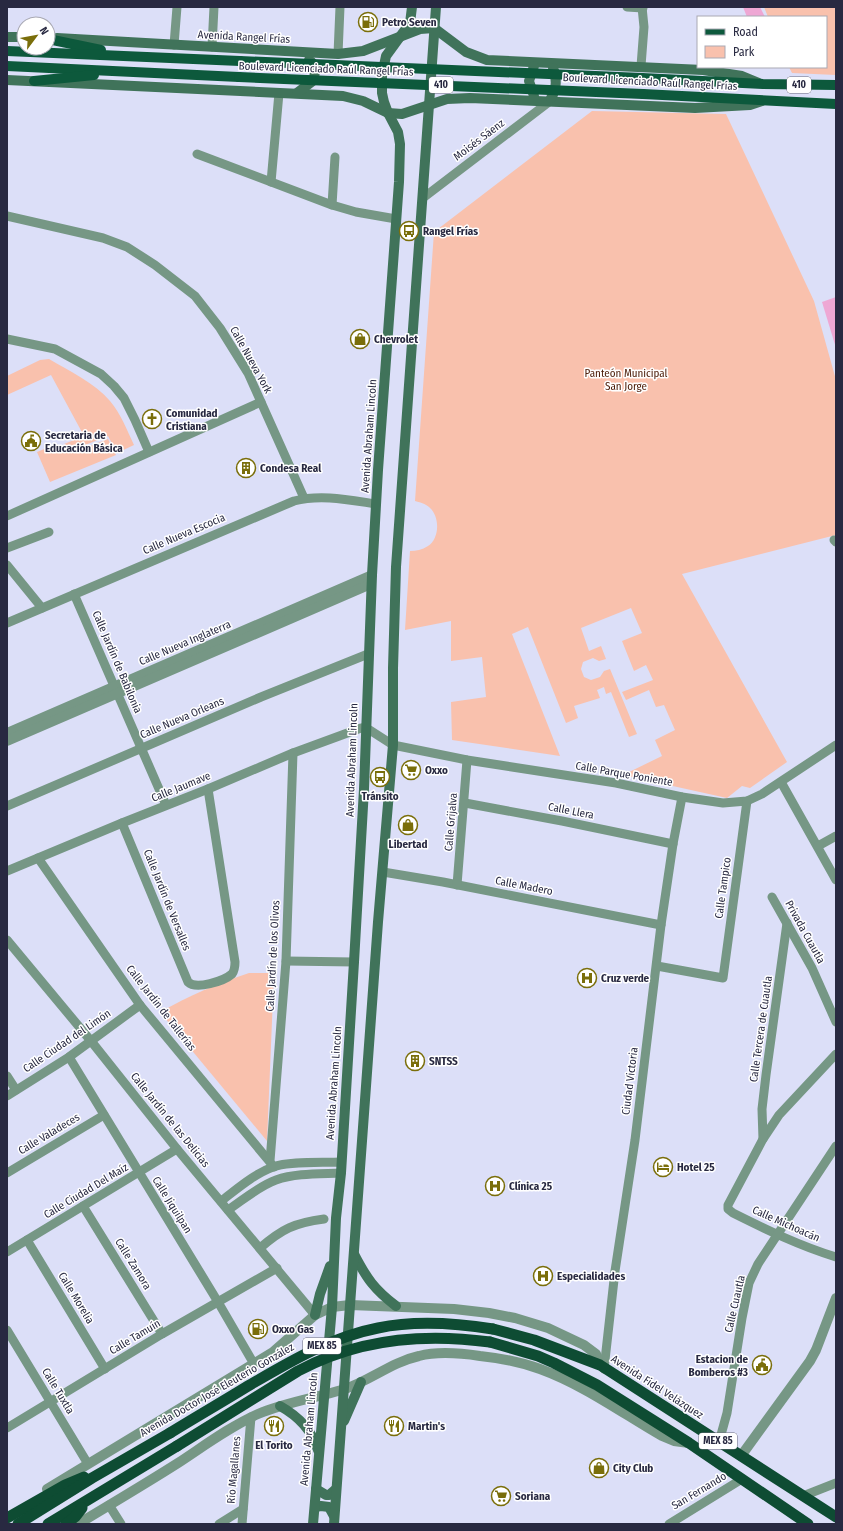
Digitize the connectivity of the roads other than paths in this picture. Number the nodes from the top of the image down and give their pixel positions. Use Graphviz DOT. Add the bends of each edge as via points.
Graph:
graph roads {
  1 [pos="177,7"];
  2 [pos="214,7"];
  3 [pos="340,7"];
  4 [pos="412,7"];
  5 [pos="436,7"];
  6 [pos="627,7"];
  7 [pos="642,7"];
  8 [pos="434,28"];
  9 [pos="401,36"];
  10 [pos="56,38"];
  11 [pos="56,40"];
  12 [pos="174,45"];
  13 [pos="212,47"];
  14 [pos="7,51"];
  15 [pos="296,52"];
  16 [pos="333,54"];
  17 [pos="128,56"];
  18 [pos="538,62"];
  19 [pos="550,62"];
  20 [pos="7,66"];
  21 [pos="642,66"];
  22 [pos="131,72"];
  23 [pos="7,80"];
  24 [pos="34,81"];
  25 [pos="762,84"];
  26 [pos="836,85"];
  27 [pos="279,93"];
  28 [pos="297,93"];
  29 [pos="325,95"];
  30 [pos="766,100"];
  31 [pos="545,102"];
  32 [pos="428,104"];
  33 [pos="836,104"];
  34 [pos="388,113"];
  35 [pos="197,154"];
  36 [pos="335,157"];
  37 [pos="271,182"];
  38 [pos="423,198"];
  39 [pos="332,205"];
  40 [pos="7,216"];
  41 [pos="396,219"];
  42 [pos="7,339"];
  43 [pos="261,402"];
  44 [pos="149,452"];
  45 [pos="304,498"];
  46 [pos="376,504"];
  47 [pos="7,516"];
  48 [pos="50,532"];
  49 [pos="7,548"];
  50 [pos="7,564"];
  51 [pos="371,580"];
  52 [pos="74,594"];
  53 [pos="42,608"];
  54 [pos="7,623"];
  55 [pos="368,654"];
  56 [pos="115,690"];
  57 [pos="365,727"];
  58 [pos="7,733"];
  59 [pos="7,741"];
  60 [pos="393,745"];
  61 [pos="836,746"];
  62 [pos="141,748"];
  63 [pos="292,753"];
  64 [pos="467,760"];
  65 [pos="781,782"];
  66 [pos="208,790"];
  67 [pos="682,797"];
  68 [pos="747,801"];
  69 [pos="465,803"];
  70 [pos="166,805"];
  71 [pos="7,806"];
  72 [pos="122,823"];
  73 [pos="836,836"];
  74 [pos="673,844"];
  75 [pos="818,846"];
  76 [pos="38,858"];
  77 [pos="7,871"];
  78 [pos="382,872"];
  79 [pos="836,880"];
  80 [pos="457,885"];
  81 [pos="772,897"];
  82 [pos="787,923"];
  83 [pos="661,925"];
  84 [pos="7,940"];
  85 [pos="286,961"];
  86 [pos="354,962"];
  87 [pos="657,966"];
  88 [pos="140,1005"];
  89 [pos="836,1022"];
  90 [pos="91,1041"];
  91 [pos="836,1054"];
  92 [pos="69,1058"];
  93 [pos="7,1076"];
  94 [pos="16,1090"];
  95 [pos="7,1096"];
  96 [pos="104,1115"];
  97 [pos="763,1139"];
  98 [pos="836,1146"];
  99 [pos="177,1149"];
  100 [pos="341,1162"];
  101 [pos="272,1164"];
  102 [pos="299,1164"];
  103 [pos="7,1173"];
  104 [pos="139,1173"];
  105 [pos="341,1173"];
  106 [pos="298,1176"];
  107 [pos="254,1178"];
  108 [pos="260,1188"];
  109 [pos="221,1201"];
  110 [pos="83,1206"];
  111 [pos="228,1210"];
  112 [pos="324,1219"];
  113 [pos="776,1235"];
  114 [pos="27,1240"];
  115 [pos="260,1248"];
  116 [pos="7,1252"];
  117 [pos="334,1254"];
  118 [pos="354,1254"];
  119 [pos="836,1257"];
  120 [pos="277,1268"];
  121 [pos="836,1298"];
  122 [pos="218,1302"];
  123 [pos="350,1305"];
  124 [pos="396,1306"];
  125 [pos="332,1307"];
  126 [pos="315,1315"];
  127 [pos="493,1329"];
  128 [pos="7,1330"];
  129 [pos="162,1334"];
  130 [pos="254,1364"];
  131 [pos="602,1367"];
  132 [pos="105,1368"];
  133 [pos="361,1382"];
  134 [pos="344,1389"];
  135 [pos="324,1394"];
  136 [pos="51,1402"];
  137 [pos="280,1406"];
  138 [pos="250,1417"];
  139 [pos="7,1428"];
  140 [pos="341,1428"];
  141 [pos="719,1442"];
  142 [pos="690,1443"];
  143 [pos="319,1456"];
  144 [pos="741,1456"];
  145 [pos="88,1464"];
  146 [pos="92,1478"];
  147 [pos="742,1479"];
  148 [pos="836,1483"];
  149 [pos="316,1489"];
  150 [pos="336,1489"];
  151 [pos="803,1496"];
  152 [pos="84,1503"];
  153 [pos="109,1505"];
  154 [pos="315,1507"];
  155 [pos="243,1509"];
  156 [pos="7,1514"];
  157 [pos="836,1517"];
  158 [pos="7,1518"];
  159 [pos="334,1520"];
  160 [pos="18,1524"];
  161 [pos="48,1524"];
  162 [pos="66,1524"];
  163 [pos="78,1524"];
  164 [pos="120,1524"];
  165 [pos="219,1524"];
  166 [pos="242,1524"];
  167 [pos="313,1524"];
  168 [pos="669,1524"];
  169 [pos="808,1524"];
  1 -- 12 [label="street"];
  2 -- 13 [label="street"];
  3 -- 16 [label="street"];
  4 -- 9 [label="main road, Avenida Abraham Lincoln" via="410,23"];
  5 -- 8 [label="main road"];
  6 -- 7 [label="street"];
  7 -- 21 [label="street"];
  8 -- 9 [label="main road, Avenida Rangel Frías" via="420,29"];
  8 -- 18 [label="main road" via="466,52 487,60"];
  8 -- 32 [label="main road"];
  9 -- 16 [label="main road, Avenida Rangel Frías" via="363,51"];
  9 -- 34 [label="main road, Avenida Abraham Lincoln" via="386,56 382,75 382,93"];
  10 -- 12 [label="main road, Avenida Rangel Frías"];
  11 -- 17 [label="main road"];
  12 -- 13 [label="main road, Avenida Rangel Frías"];
  13 -- 15 [label="main road, Avenida Rangel Frías"];
  14 -- 17 [label="main road, Boulevard Licenciado Raúl Rangel Frías / 410"];
  15 -- 16 [label="main road, Avenida Rangel Frías"];
  15 -- 28 [label="main road" via="312,62 314,67 313,81"];
  16 -- 29 [label="main road" via="319,64 320,86"];
  17 -- 25 [label="main road, Boulevard Licenciado Raúl Rangel Frías / 410, bridge"];
  18 -- 19 [label="main road"];
  18 -- 31 [label="main road" via="533,67 529,81 534,95"];
  19 -- 21 [label="main road"];
  19 -- 31 [label="main road" via="556,80 555,93"];
  20 -- 22 [label="main road, Boulevard Licenciado Raúl Rangel Frías / 410"];
  21 -- 25 [label="main road" via="718,71 742,76"];
  22 -- 24 [label="main road"];
  22 -- 30 [label="main road, Boulevard Licenciado Raúl Rangel Frías / 410, bridge"];
  23 -- 24 [label="main road"];
  24 -- 27 [label="main road"];
  25 -- 26 [label="main road, Boulevard Licenciado Raúl Rangel Frías / 410"];
  27 -- 28 [label="main road"];
  27 -- 37 [label="street"];
  28 -- 29 [label="main road"];
  29 -- 34 [label="main road" via="353,97"];
  30 -- 31 [label="main road" via="750,104 695,108"];
  30 -- 33 [label="main road, Boulevard Licenciado Raúl Rangel Frías / 410"];
  31 -- 32 [label="main road" via="470,98"];
  31 -- 38 [label="street, Moisés Sáenz"];
  32 -- 34 [label="main road" via="402,114"];
  32 -- 38 [label="main road"];
  34 -- 41 [label="main road, Avenida Abraham Lincoln" via="400,144"];
  35 -- 37 [label="street"];
  36 -- 39 [label="street"];
  37 -- 39 [label="street"];
  38 -- 60 [label="main road" via="396,567"];
  39 -- 41 [label="street"];
  40 -- 43 [label="street, Calle Nueva York" via="103,238 127,248 155,265 195,296 220,328 248,372"];
  41 -- 46 [label="main road, Avenida Abraham Lincoln"];
  42 -- 44 [label="street" via="55,349 101,374 124,398"];
  43 -- 44 [label="street"];
  43 -- 45 [label="street, Calle Nueva York"];
  44 -- 47 [label="street"];
  45 -- 46 [label="street, Calle Nueva Escocia" via="336,498"];
  45 -- 52 [label="street, Calle Nueva Escocia"];
  46 -- 51 [label="main road, Avenida Abraham Lincoln"];
  48 -- 49 [label="street"];
  50 -- 53 [label="street"];
  51 -- 55 [label="main road, Avenida Abraham Lincoln"];
  51 -- 56 [label="street, Calle Nueva Inglaterra"];
  52 -- 53 [label="street, Calle Nueva Escocia"];
  52 -- 56 [label="street, Calle Jardín de Babilonia"];
  53 -- 54 [label="street, Calle Nueva Escocia"];
  55 -- 57 [label="main road, Avenida Abraham Lincoln"];
  55 -- 62 [label="street, Calle Nueva Orleans"];
  56 -- 58 [label="street, Calle Nueva Inglaterra"];
  56 -- 59 [label="street, Calle Nueva Inglaterra"];
  56 -- 62 [label="street, Calle Jardín de Babilonia"];
  57 -- 60 [label="street"];
  57 -- 63 [label="street, Calle Jaumave"];
  57 -- 86 [label="main road, Avenida Abraham Lincoln"];
  60 -- 64 [label="street, Calle Parque Poniente"];
  60 -- 78 [label="main road"];
  61 -- 65 [label="street, Calle Parque Poniente"];
  62 -- 70 [label="street, Calle Jardín de Babilonia"];
  62 -- 71 [label="street, Calle Nueva Orleans"];
  63 -- 66 [label="street, Calle Jaumave"];
  63 -- 85 [label="street, Calle Jardín de los Olivos"];
  64 -- 67 [label="street, Calle Parque Poniente" via="616,783"];
  64 -- 69 [label="street, Calle Grijalva"];
  65 -- 68 [label="street, Calle Parque Poniente"];
  65 -- 75 [label="street"];
  66 -- 70 [label="street, Calle Jaumave"];
  66 -- 72 [label="street, Calle Jardín de Versalles" via="236,962 228,977 199,986 191,984 183,972"];
  67 -- 68 [label="street, Calle Parque Poniente" via="723,803"];
  67 -- 74 [label="street, Ciudad Victoria"];
  68 -- 87 [label="street, Calle Tampico" via="724,978"];
  69 -- 74 [label="street, Calle Llera"];
  69 -- 80 [label="street, Calle Grijalva"];
  70 -- 72 [label="street, Calle Jaumave"];
  72 -- 76 [label="street, Calle Jaumave"];
  73 -- 75 [label="street"];
  74 -- 83 [label="street, Ciudad Victoria"];
  75 -- 79 [label="street"];
  76 -- 77 [label="street, Calle Jaumave"];
  76 -- 88 [label="street, Calle Jardín de Tallerías"];
  78 -- 80 [label="street, Calle Madero"];
  78 -- 118 [label="main road"];
  80 -- 83 [label="street, Calle Madero"];
  81 -- 82 [label="street, Privada Cuautla"];
  82 -- 89 [label="street, Privada Cuautla" via="812,968"];
  82 -- 97 [label="street, Calle Tercera de Cuautla" via="762,1109"];
  83 -- 87 [label="street, Ciudad Victoria"];
  84 -- 90 [label="street, Calle Jardín de las Delicias"];
  85 -- 86 [label="street"];
  85 -- 101 [label="street, Calle Jardín de los Olivos"];
  86 -- 100 [label="main road, Avenida Abraham Lincoln"];
  87 -- 131 [label="street, Ciudad Victoria"];
  88 -- 90 [label="street, Calle Ciudad del Limón"];
  88 -- 101 [label="street, Calle Jardín de Tallerías"];
  90 -- 92 [label="street, Calle Ciudad del Limón"];
  90 -- 99 [label="street, Calle Jardín de las Delicias"];
  91 -- 97 [label="street" via="779,1115"];
  92 -- 94 [label="street, Calle Ciudad del Limón"];
  92 -- 96 [label="street, Calle Jiquilpan"];
  93 -- 94 [label="street"];
  94 -- 95 [label="street, Calle Ciudad del Limón"];
  96 -- 103 [label="street, Calle Valadeces"];
  96 -- 104 [label="street, Calle Jiquilpan"];
  97 -- 113 [label="street, Calle Michoacán" via="728,1202 728,1209"];
  98 -- 113 [label="street, Calle Cuautla"];
  99 -- 104 [label="street, Calle Ciudad Del Maíz"];
  99 -- 109 [label="street, Calle Jardín de las Delicias"];
  100 -- 102 [label="street"];
  100 -- 105 [label="main road, Avenida Abraham Lincoln"];
  101 -- 102 [label="street"];
  101 -- 107 [label="street"];
  102 -- 106 [label="street"];
  104 -- 110 [label="street, Calle Ciudad Del Maíz"];
  104 -- 122 [label="street, Calle Jiquilpan"];
  105 -- 106 [label="street"];
  105 -- 117 [label="main road, Avenida Abraham Lincoln"];
  106 -- 108 [label="street" via="276,1180"];
  107 -- 108 [label="street"];
  107 -- 109 [label="street"];
  108 -- 111 [label="street"];
  109 -- 111 [label="street, Calle Jardín de las Delicias"];
  110 -- 114 [label="street, Calle Ciudad Del Maíz"];
  110 -- 129 [label="street, Calle Zamora"];
  111 -- 115 [label="street, Calle Jardín de las Delicias"];
  112 -- 115 [label="street" via="295,1225 279,1233"];
  113 -- 119 [label="street, Calle Michoacán"];
  113 -- 141 [label="street, Calle Cuautla" via="758,1264 750,1283 727,1413"];
  114 -- 116 [label="street, Calle Ciudad Del Maíz"];
  114 -- 132 [label="street, Calle Morelia"];
  115 -- 120 [label="street, Calle Jardín de las Delicias"];
  117 -- 125 [label="main road, Avenida Abraham Lincoln"];
  117 -- 126 [label="main road"];
  118 -- 123 [label="main road"];
  118 -- 124 [label="main road" via="367,1278"];
  120 -- 122 [label="street, Calle Tamuín"];
  120 -- 126 [label="street, Calle Jardín de las Delicias"];
  121 -- 144 [label="street" via="810,1361"];
  122 -- 129 [label="street, Calle Tamuín"];
  122 -- 130 [label="street, Calle Jiquilpan"];
  123 -- 124 [label="street"];
  123 -- 125 [label="street"];
  123 -- 134 [label="main road"];
  124 -- 131 [label="street" via="467,1310 531,1322 584,1345 596,1354"];
  125 -- 126 [label="street"];
  125 -- 135 [label="main road, Avenida Abraham Lincoln"];
  126 -- 130 [label="street" via="273,1352"];
  127 -- 131 [label="highway, Avenida Fidel Velázquez / MEX 85" via="534,1340"];
  127 -- 146 [label="highway, Avenida Doctor José Eleuterio González / MEX 85, bridge" via="426,1322 399,1324 367,1330 319,1347 292,1360"];
  128 -- 136 [label="street, Calle Tuxtla"];
  129 -- 132 [label="street, Calle Tamuín"];
  130 -- 145 [label="street"];
  131 -- 141 [label="highway, Avenida Fidel Velázquez / MEX 85"];
  132 -- 136 [label="street, Calle Tamuín"];
  133 -- 134 [label="street"];
  133 -- 140 [label="main road"];
  133 -- 142 [label="street" via="394,1364 420,1355 456,1353 491,1357 540,1369 565,1379 662,1436"];
  134 -- 135 [label="street"];
  134 -- 140 [label="main road"];
  135 -- 137 [label="street"];
  135 -- 143 [label="main road, Avenida Abraham Lincoln"];
  136 -- 139 [label="street, Calle Tamuín"];
  136 -- 145 [label="street, Calle Tuxtla"];
  137 -- 138 [label="street"];
  137 -- 143 [label="main road" via="306,1427 315,1442"];
  138 -- 153 [label="street"];
  138 -- 155 [label="street, Río Magallanes"];
  140 -- 150 [label="main road"];
  141 -- 144 [label="highway, Avenida Fidel Velázquez / MEX 85"];
  142 -- 147 [label="highway, MEX 85"];
  142 -- 152 [label="highway, MEX 85, bridge" via="618,1398 554,1362 538,1356 490,1342 455,1338 406,1339 372,1344 338,1353 311,1364"];
  143 -- 149 [label="main road, Avenida Abraham Lincoln"];
  144 -- 151 [label="highway, Avenida Fidel Velázquez / MEX 85"];
  145 -- 156 [label="street"];
  146 -- 158 [label="highway" via="72,1482"];
  146 -- 160 [label="highway, Avenida Doctor José Eleuterio González / MEX 85"];
  147 -- 168 [label="street, San Fernando"];
  147 -- 169 [label="highway, MEX 85"];
  148 -- 151 [label="street"];
  149 -- 150 [label="main road" via="326,1495"];
  149 -- 154 [label="main road, Avenida Abraham Lincoln"];
  150 -- 159 [label="main road"];
  151 -- 157 [label="highway, Avenida Fidel Velázquez / MEX 85"];
  152 -- 161 [label="highway, MEX 85"];
  152 -- 162 [label="highway" via="75,1517"];
  153 -- 163 [label="street"];
  153 -- 164 [label="street"];
  154 -- 159 [label="main road" via="328,1507"];
  154 -- 167 [label="main road, Avenida Abraham Lincoln"];
  155 -- 165 [label="street"];
  155 -- 166 [label="street, Río Magallanes"];
}
